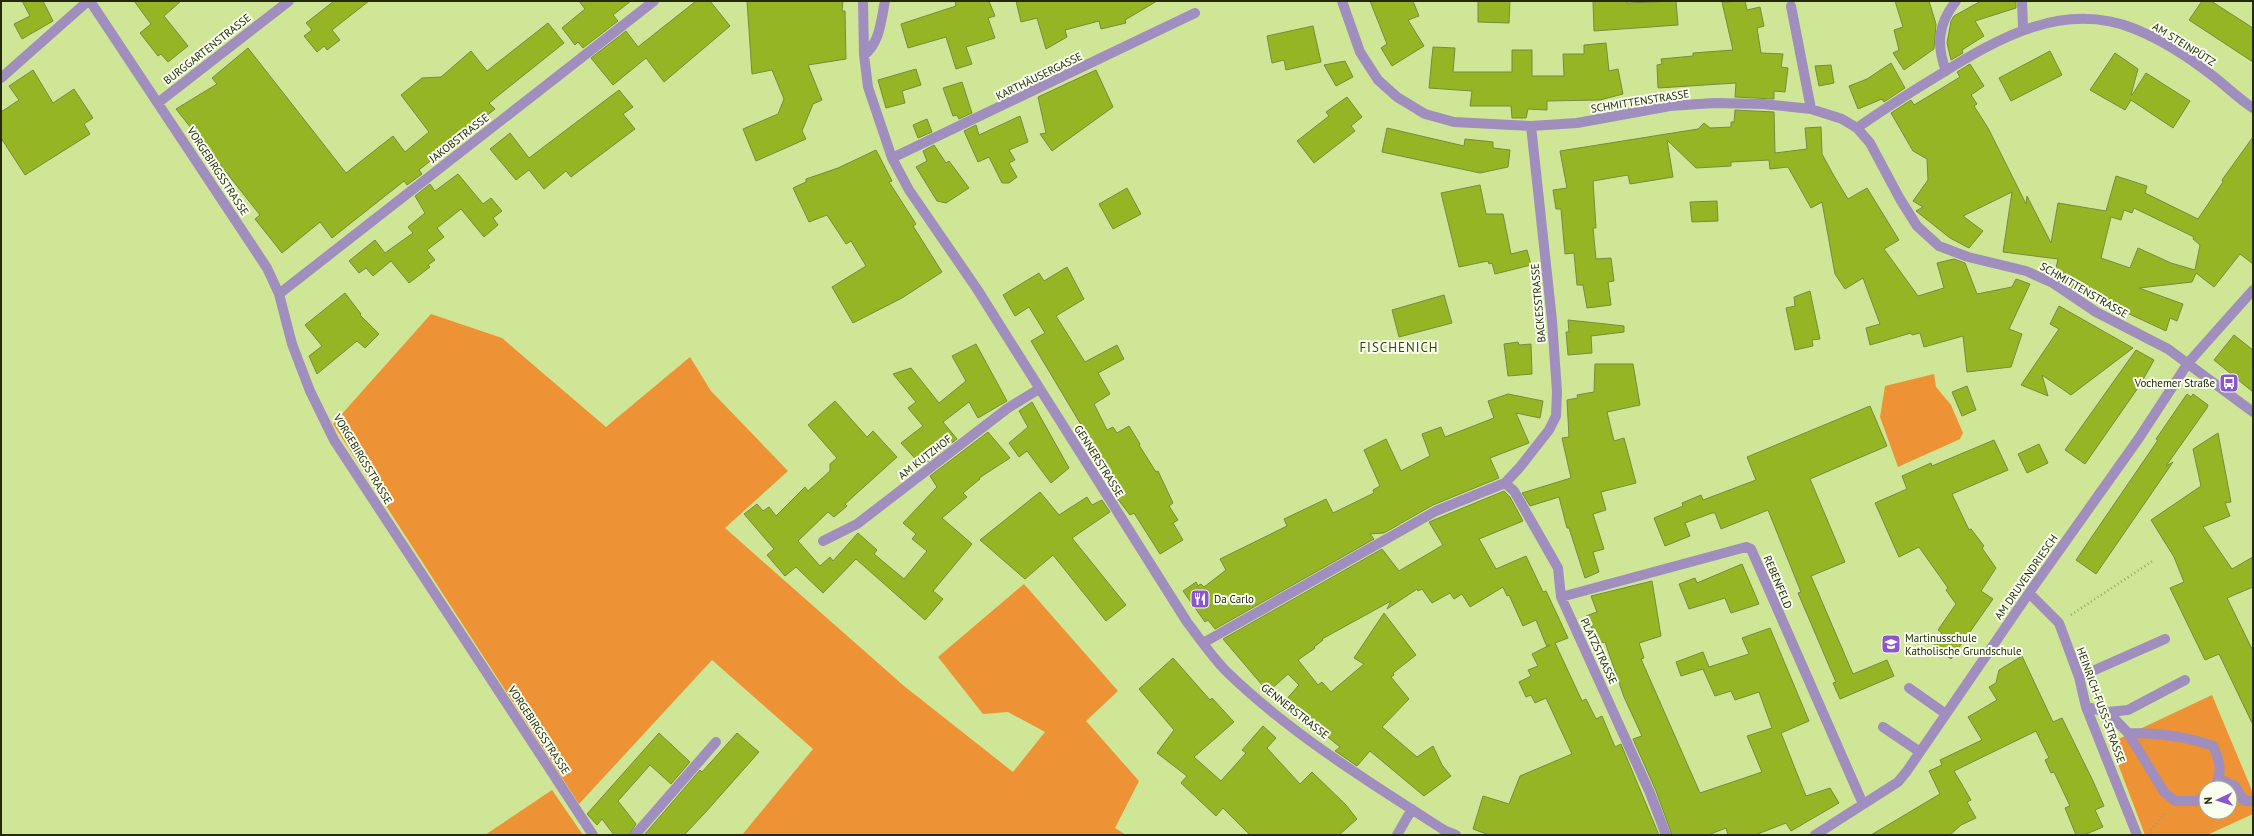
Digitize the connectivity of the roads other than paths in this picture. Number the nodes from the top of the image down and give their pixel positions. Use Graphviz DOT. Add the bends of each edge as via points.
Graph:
graph roads {
  1 [pos="89,1"];
  2 [pos="289,1"];
  3 [pos="654,1"];
  4 [pos="864,1"];
  5 [pos="885,1"];
  6 [pos="1342,1"];
  7 [pos="1956,1"];
  8 [pos="2022,1"];
  9 [pos="1791,6"];
  10 [pos="1195,13"];
  11 [pos="2023,28"];
  12 [pos="864,55"];
  13 [pos="1946,71"];
  14 [pos="1,78"];
  15 [pos="158,102"];
  16 [pos="2252,108"];
  17 [pos="1811,109"];
  18 [pos="1531,126"];
  19 [pos="1857,128"];
  20 [pos="892,158"];
  21 [pos="2253,290"];
  22 [pos="279,294"];
  23 [pos="2188,363"];
  24 [pos="1039,389"];
  25 [pos="2253,412"];
  26 [pos="1505,483"];
  27 [pos="823,541"];
  28 [pos="2029,593"];
  29 [pos="1561,597"];
  30 [pos="2165,638"];
  31 [pos="1203,643"];
  32 [pos="2079,677"];
  33 [pos="2185,680"];
  34 [pos="1909,688"];
  35 [pos="2086,706"];
  36 [pos="2108,712"];
  37 [pos="1946,714"];
  38 [pos="1883,727"];
  39 [pos="2128,733"];
  40 [pos="716,742"];
  41 [pos="1920,752"];
  42 [pos="2219,779"];
  43 [pos="2198,800"];
  44 [pos="2253,801"];
  45 [pos="1863,804"];
  46 [pos="1412,809"];
  47 [pos="593,835"];
  48 [pos="635,835"];
  49 [pos="1397,835"];
  50 [pos="1456,835"];
  51 [pos="1666,835"];
  52 [pos="1815,835"];
  53 [pos="2136,835"];
  1 -- 14 [label="street"];
  1 -- 15 [label="street, VORGEBIRGSSTRASSE"];
  2 -- 15 [label="street, BURGGARTENSTRASSE"];
  3 -- 22 [label="street, JAKOBSTRASSE"];
  4 -- 12 [label="street, GENNERSTRASSE"];
  5 -- 12 [label="street" via="878,34 872,49"];
  6 -- 18 [label="street, SCHMITTENSTRASSE" via="1360,52 1378,80 1397,97 1426,114 1454,122"];
  7 -- 13 [label="street" via="1947,12 1941,32 1939,52"];
  8 -- 11 [label="street"];
  9 -- 17 [label="street"];
  10 -- 20 [label="street, KARTHÄUSERGASSE"];
  11 -- 13 [label="street, AM STEINPÜTZ"];
  11 -- 16 [label="street, AM STEINPÜTZ" via="2060,18 2114,21 2135,28 2212,75"];
  12 -- 20 [label="street, GENNERSTRASSE" via="868,87"];
  13 -- 19 [label="street, AM STEINPÜTZ"];
  15 -- 22 [label="street, VORGEBIRGSSTRASSE" via="267,268"];
  17 -- 18 [label="street, SCHMITTENSTRASSE" via="1763,104 1714,103 1670,106 1577,123"];
  17 -- 19 [label="street, SCHMITTENSTRASSE" via="1842,119"];
  18 -- 26 [label="street, BACKESSTRASSE" via="1551,313 1557,392 1556,416 1520,467"];
  19 -- 23 [label="street, SCHMITTENSTRASSE" via="1870,143 1917,226 1939,246 1968,257 2026,270 2096,312 2168,349"];
  20 -- 24 [label="street, GENNERSTRASSE" via="909,190 977,289"];
  21 -- 23 [label="street"];
  22 -- 47 [label="street, VORGEBIRGSSTRASSE" via="297,358 334,440"];
  23 -- 25 [label="street, SCHMITTENSTRASSE"];
  23 -- 28 [label="street, AM DRUVENDRIESCH" via="2140,438"];
  24 -- 27 [label="street, AM KUTZHOF" via="1008,408 857,524"];
  24 -- 31 [label="street, GENNERSTRASSE" via="1187,622"];
  26 -- 29 [label="street, PLATZSTRASSE" via="1514,491 1558,568"];
  26 -- 31 [label="street" via="1436,511"];
  28 -- 32 [label="street, HEINRICH-FUSS-STRASSE" via="2059,624"];
  28 -- 37 [label="street, AM DRUVENDRIESCH"];
  29 -- 45 [label="street, REBENFELD" via="1746,547 1751,549"];
  29 -- 51 [label="street, PLATZSTRASSE" via="1650,792"];
  30 -- 32 [label="street"];
  31 -- 46 [label="street, GENNERSTRASSE" via="1227,671 1258,698 1311,740"];
  32 -- 35 [label="street, HEINRICH-FUSS-STRASSE"];
  33 -- 36 [label="street" via="2128,710"];
  34 -- 37 [label="street"];
  35 -- 36 [label="street"];
  35 -- 53 [label="street, HEINRICH-FUSS-STRASSE"];
  36 -- 39 [label="street"];
  37 -- 41 [label="street, AM DRUVENDRIESCH"];
  38 -- 41 [label="street"];
  39 -- 42 [label="street" via="2152,733 2213,746 2220,761"];
  39 -- 43 [label="street" via="2164,792 2175,802"];
  40 -- 48 [label="street"];
  41 -- 45 [label="street, AM DRUVENDRIESCH" via="1898,782"];
  42 -- 44 [label="street" via="2235,786 2244,801"];
  45 -- 52 [label="street, AM DRUVENDRIESCH"];
  46 -- 49 [label="street"];
  46 -- 50 [label="street, GENNERSTRASSE"];
}
